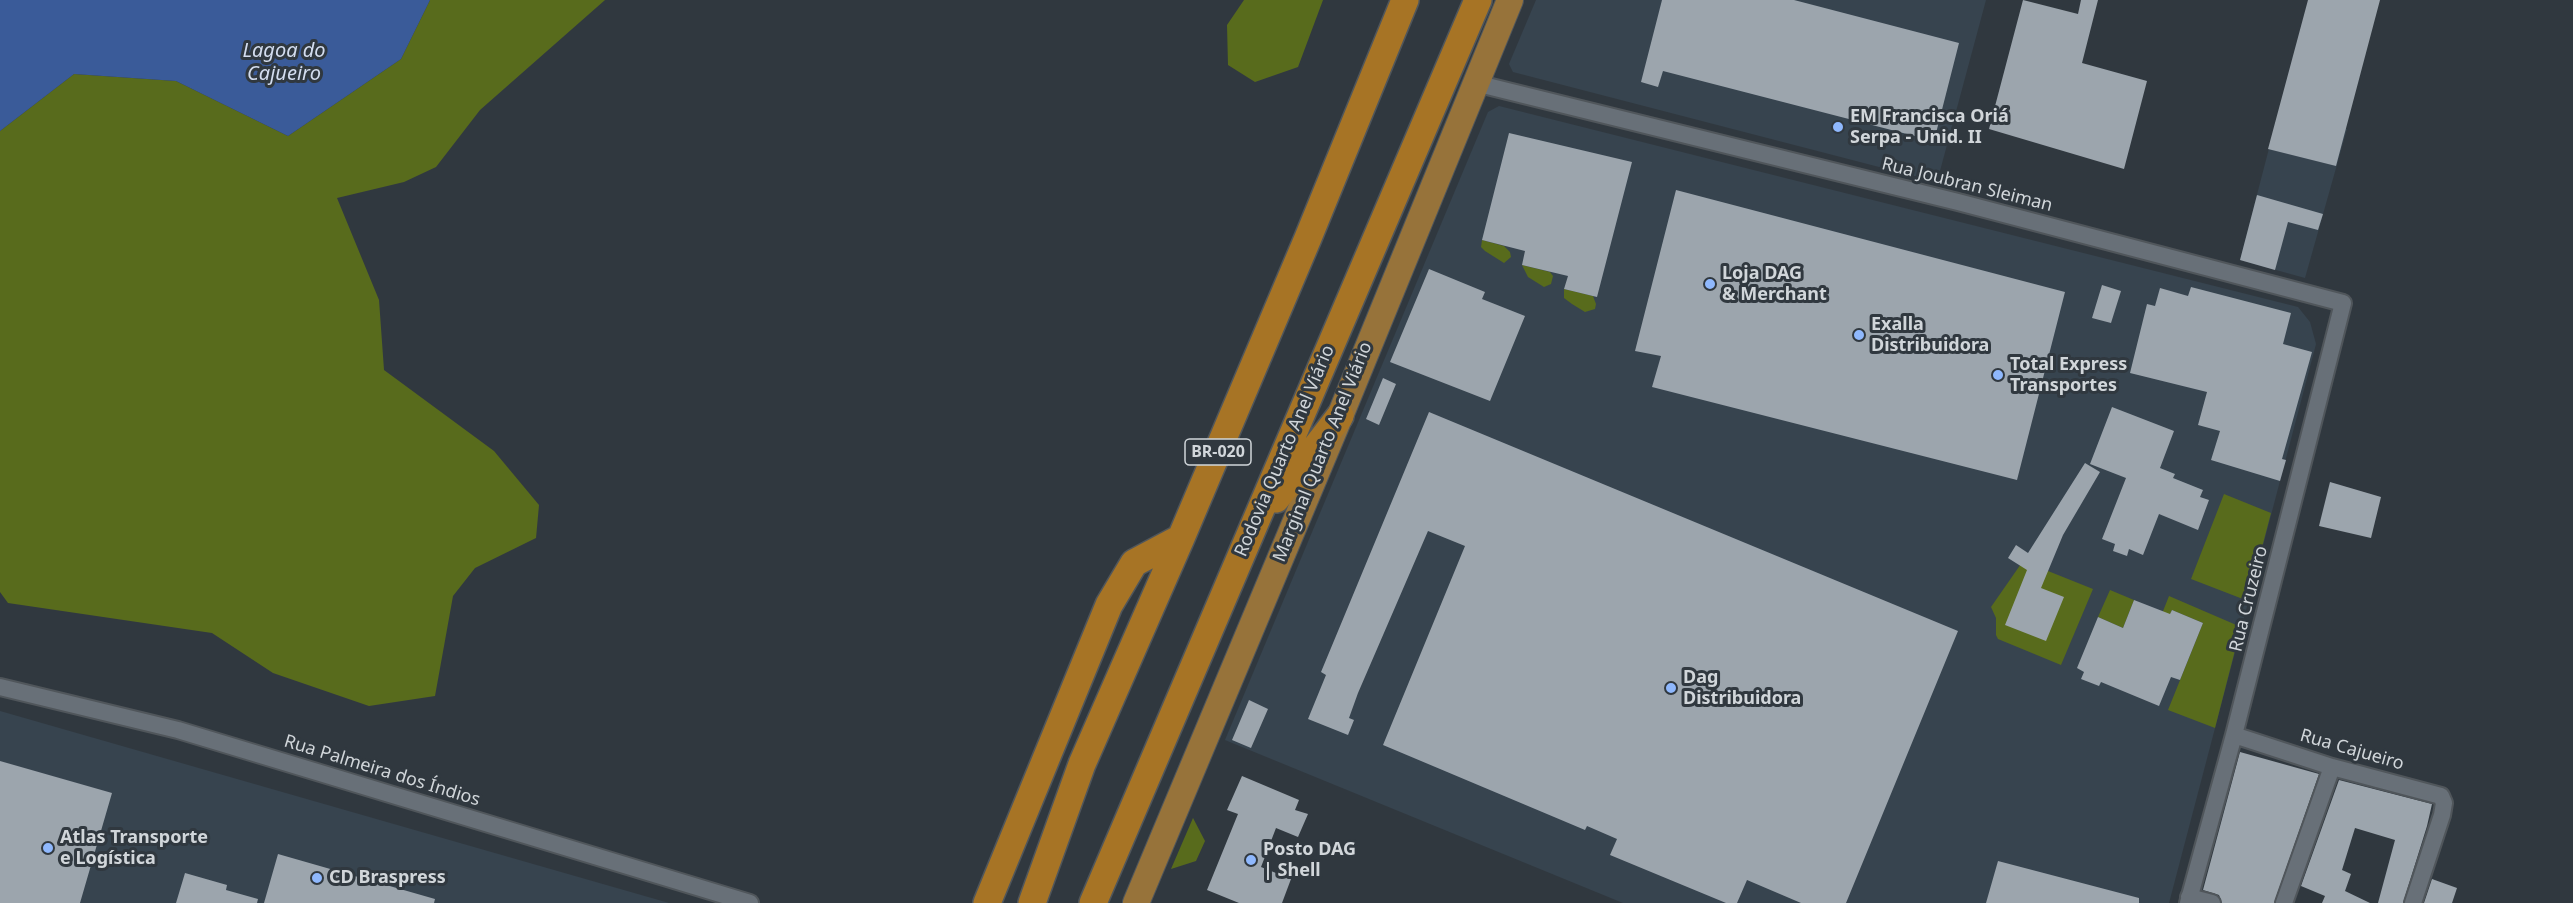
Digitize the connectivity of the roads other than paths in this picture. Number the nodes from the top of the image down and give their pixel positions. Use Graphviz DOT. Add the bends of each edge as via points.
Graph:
graph roads {
  1 [pos="1405,0"];
  2 [pos="1478,0"];
  3 [pos="1510,0"];
  4 [pos="1475,83"];
  5 [pos="2343,303"];
  6 [pos="1340,416"];
  7 [pos="1181,538"];
  8 [pos="1248,539"];
  9 [pos="0,687"];
  10 [pos="2234,735"];
  11 [pos="2332,767"];
  12 [pos="2188,900"];
  13 [pos="750,903"];
  14 [pos="987,903"];
  15 [pos="1032,903"];
  16 [pos="1093,903"];
  17 [pos="1136,903"];
  18 [pos="2212,903"];
  19 [pos="2284,903"];
  20 [pos="2413,903"];
  1 -- 7 [label="highway, BR-020"];
  2 -- 8 [label="highway, Rodovia Quarto Anel Viário / BR-020"];
  3 -- 4 [label="main road, Marginal Quarto Anel Viário"];
  4 -- 5 [label="street, Rua Joubran Sleiman" via="1958,202"];
  4 -- 6 [label="main road, Marginal Quarto Anel Viário"];
  5 -- 10 [label="street, Rua Cruzeiro"];
  6 -- 8 [label="highway"];
  6 -- 17 [label="main road, Marginal Quarto Anel Viário"];
  7 -- 14 [label="highway" via="1134,563 1109,605"];
  7 -- 15 [label="highway, BR-020" via="1082,764"];
  8 -- 16 [label="highway, Rodovia Quarto Anel Viário / BR-020"];
  9 -- 13 [label="street, Rua Palmeira dos Índios" via="178,730"];
  10 -- 11 [label="street, Rua Cajueiro"];
  10 -- 12 [label="street, Rua Cruzeiro"];
  11 -- 19 [label="street"];
  11 -- 20 [label="street, Rua Cajueiro" via="2441,796 2442,815"];
  12 -- 18 [label="street"];
}
